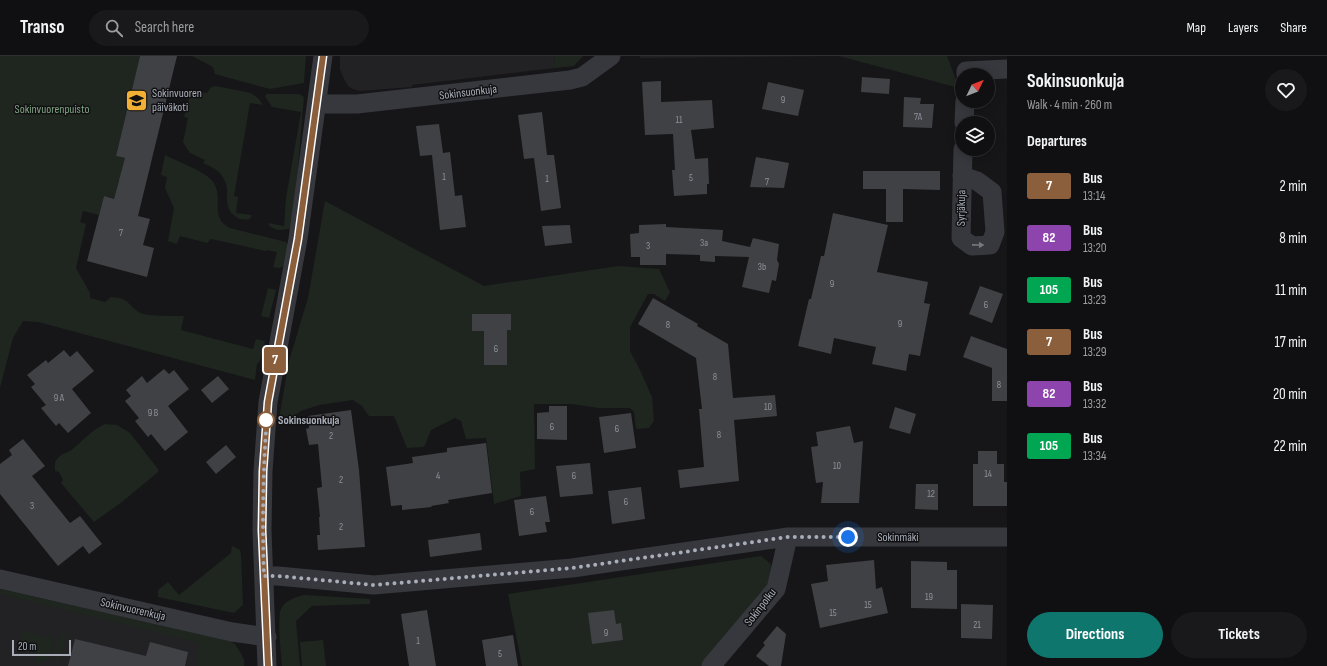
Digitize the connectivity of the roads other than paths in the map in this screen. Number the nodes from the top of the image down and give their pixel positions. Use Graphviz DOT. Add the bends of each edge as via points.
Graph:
graph roads {
  1 [pos="323,56"];
  2 [pos="611,56"];
  3 [pos="1007,69"];
  4 [pos="995,70"];
  5 [pos="317,104"];
  6 [pos="963,156"];
  7 [pos="962,176"];
  8 [pos="788,537"];
  9 [pos="1007,537"];
  10 [pos="264,576"];
  11 [pos="0,579"];
  12 [pos="267,637"];
  13 [pos="268,666"];
  14 [pos="711,666"];
  1 -- 5 [label="street"];
  2 -- 5 [label="street, Sokinsuonkuja" via="582,77 570,80 357,104"];
  3 -- 4 [label="street"];
  5 -- 10 [label="street" via="298,239 268,402 263,471"];
  6 -- 7 [label="street, Syrjäkuja"];
  8 -- 9 [label="street, Sokinmäki"];
  8 -- 10 [label="street, Sokinmäki" via="572,568 374,585"];
  8 -- 14 [label="street, Sokinpolku" via="776,589"];
  10 -- 12 [label="street"];
  11 -- 12 [label="street, Sokinvuorenkuja" via="232,632"];
  12 -- 13 [label="street"];
}
